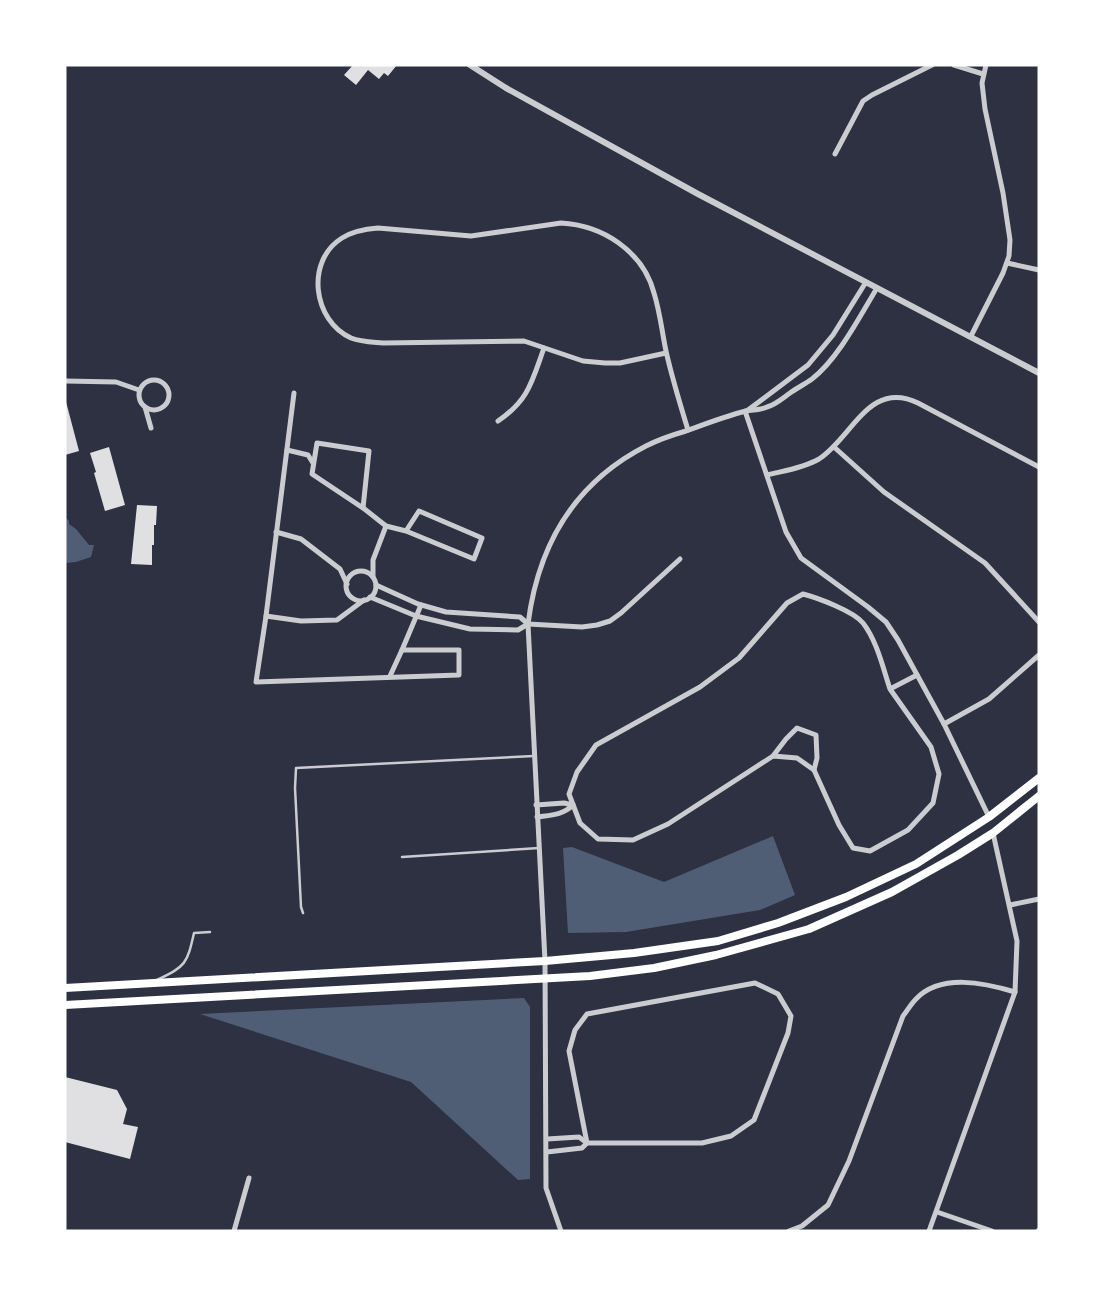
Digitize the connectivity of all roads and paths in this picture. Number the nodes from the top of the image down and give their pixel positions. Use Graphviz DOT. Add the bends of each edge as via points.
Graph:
graph roads {
  1 [pos="470,65"];
  2 [pos="932,65"];
  3 [pos="954,65"];
  4 [pos="986,65"];
  5 [pos="983,74"];
  6 [pos="835,154"];
  7 [pos="1007,263"];
  8 [pos="1039,270"];
  9 [pos="866,282"];
  10 [pos="877,288"];
  11 [pos="971,336"];
  12 [pos="544,348"];
  13 [pos="666,353"];
  14 [pos="1039,373"];
  15 [pos="65,380"];
  16 [pos="139,390"];
  17 [pos="294,393"];
  18 [pos="145,407"];
  19 [pos="745,411"];
  20 [pos="498,421"];
  21 [pos="151,428"];
  22 [pos="688,430"];
  23 [pos="834,447"];
  24 [pos="287,450"];
  25 [pos="313,463"];
  26 [pos="1039,467"];
  27 [pos="767,475"];
  28 [pos="362,507"];
  29 [pos="386,526"];
  30 [pos="406,531"];
  31 [pos="276,532"];
  32 [pos="680,559"];
  33 [pos="373,561"];
  34 [pos="340,569"];
  35 [pos="358,572"];
  36 [pos="373,577"];
  37 [pos="347,584"];
  38 [pos="376,585"];
  39 [pos="350,595"];
  40 [pos="367,599"];
  41 [pos="421,605"];
  42 [pos="349,611"];
  43 [pos="266,616"];
  44 [pos="416,616"];
  45 [pos="1039,622"];
  46 [pos="528,624"];
  47 [pos="402,650"];
  48 [pos="1039,655"];
  49 [pos="917,675"];
  50 [pos="390,676"];
  51 [pos="890,689"];
  52 [pos="944,724"];
  53 [pos="534,756"];
  54 [pos="773,757"];
  55 [pos="814,770"];
  56 [pos="1039,778"];
  57 [pos="1039,796"];
  58 [pos="536,805"];
  59 [pos="573,805"];
  60 [pos="537,817"];
  61 [pos="989,817"];
  62 [pos="993,833"];
  63 [pos="539,848"];
  64 [pos="402,857"];
  65 [pos="1039,899"];
  66 [pos="1010,905"];
  67 [pos="303,914"];
  68 [pos="210,932"];
  69 [pos="545,961"];
  70 [pos="545,979"];
  71 [pos="151,983"];
  72 [pos="65,988"];
  73 [pos="1015,992"];
  74 [pos="65,1005"];
  75 [pos="547,1139"];
  76 [pos="587,1143"];
  77 [pos="547,1152"];
  78 [pos="248,1178"];
  79 [pos="937,1212"];
  80 [pos="234,1231"];
  81 [pos="561,1231"];
  82 [pos="789,1231"];
  83 [pos="929,1231"];
  84 [pos="992,1231"];
  1 -- 9 [label="street" via="698,194"];
  2 -- 6 [label="street" via="863,101"];
  3 -- 5 [label="street"];
  4 -- 5 [label="street"];
  5 -- 7 [label="street" via="985,109 1010,240"];
  7 -- 8 [label="street"];
  7 -- 11 [label="street"];
  9 -- 10 [label="street"];
  9 -- 19 [label="street" via="808,365"];
  10 -- 11 [label="street"];
  10 -- 19 [label="street" via="841,347 814,377 768,407"];
  11 -- 14 [label="street"];
  12 -- 13 [label="street" via="605,363"];
  12 -- 13 [label="street" via="524,341 362,342 325,315 317,293 320,269 332,246 365,229 471,236 561,223 587,227 615,239 640,264 654,290"];
  12 -- 20 [label="street" via="529,392"];
  13 -- 22 [label="street"];
  15 -- 16 [label="street" via="116,382"];
  16 -- 18 [label="street"];
  16 -- 18 [label="street" via="155,380 167,389 164,406 157,410"];
  17 -- 24 [label="street"];
  18 -- 21 [label="street"];
  19 -- 22 [label="street"];
  19 -- 27 [label="street"];
  22 -- 46 [label="street" via="624,458 578,498 548,546"];
  23 -- 26 [label="street" via="872,405 888,398 909,398"];
  23 -- 27 [label="street" via="818,459"];
  23 -- 45 [label="street" via="884,492 985,563"];
  24 -- 25 [label="street" via="308,455"];
  24 -- 31 [label="street"];
  25 -- 28 [label="street" via="312,474"];
  25 -- 28 [label="street" via="317,443 369,451"];
  27 -- 49 [label="street" via="786,532 801,558 886,622"];
  28 -- 29 [label="street"];
  29 -- 30 [label="street"];
  29 -- 33 [label="street"];
  30 -- 30 [label="street" via="474,559 482,538 419,511"];
  31 -- 34 [label="street" via="301,539"];
  31 -- 43 [label="street"];
  32 -- 46 [label="street" via="610,621 582,627"];
  33 -- 35 [label="street"];
  33 -- 36 [label="street"];
  34 -- 35 [label="street"];
  34 -- 37 [label="street"];
  35 -- 36 [label="street"];
  35 -- 37 [label="street"];
  36 -- 38 [label="street"];
  37 -- 39 [label="street"];
  38 -- 40 [label="street"];
  38 -- 41 [label="street"];
  39 -- 40 [label="street"];
  39 -- 42 [label="street"];
  40 -- 42 [label="street"];
  40 -- 44 [label="street"];
  41 -- 44 [label="street"];
  41 -- 46 [label="street" via="446,612 520,617"];
  42 -- 43 [label="street" via="337,620"];
  43 -- 50 [label="street" via="256,682"];
  44 -- 46 [label="street" via="470,629 518,630"];
  44 -- 47 [label="street"];
  46 -- 53 [label="street"];
  47 -- 50 [label="street"];
  47 -- 50 [label="street" via="459,650 459,674"];
  48 -- 52 [label="street" via="989,699"];
  49 -- 51 [label="street"];
  49 -- 52 [label="street"];
  51 -- 55 [label="street" via="931,747 939,774 933,803 908,830 870,851 853,848"];
  51 -- 59 [label="street" via="862,621 825,600 803,594 788,603 738,658 700,687 596,745 569,794"];
  52 -- 61 [label="street"];
  53 -- 58 [label="street"];
  53 -- 67 [label="lane" via="296,768"];
  54 -- 55 [label="street" via="797,758"];
  54 -- 55 [label="street" via="797,728 816,736"];
  54 -- 59 [label="street" via="667,824 633,839 597,839 580,823"];
  56 -- 61 [label="main road"];
  57 -- 62 [label="main road"];
  58 -- 59 [label="street"];
  58 -- 60 [label="street"];
  59 -- 60 [label="street" via="559,814"];
  60 -- 63 [label="street"];
  61 -- 69 [label="main road" via="916,864 778,923 718,941"];
  62 -- 66 [label="street"];
  62 -- 70 [label="main road" via="892,892 809,929 654,968"];
  63 -- 64 [label="lane"];
  63 -- 69 [label="street"];
  65 -- 66 [label="street"];
  66 -- 73 [label="street" via="1017,941"];
  68 -- 71 [label="lane" via="194,933 180,968"];
  69 -- 70 [label="street"];
  69 -- 71 [label="main road"];
  70 -- 74 [label="main road"];
  70 -- 75 [label="street"];
  71 -- 72 [label="main road"];
  73 -- 79 [label="street"];
  73 -- 82 [label="street" via="963,982 941,983 917,997 903,1016 828,1205"];
  75 -- 76 [label="street" via="579,1137"];
  75 -- 77 [label="street"];
  76 -- 76 [label="street" via="702,1143 731,1136 754,1120 788,1032 791,1016 778,994 755,983 587,1014 575,1030 569,1051"];
  76 -- 77 [label="street" via="582,1149"];
  77 -- 81 [label="street" via="546,1188"];
  78 -- 80 [label="street"];
  79 -- 83 [label="street"];
  79 -- 84 [label="street"];
}
